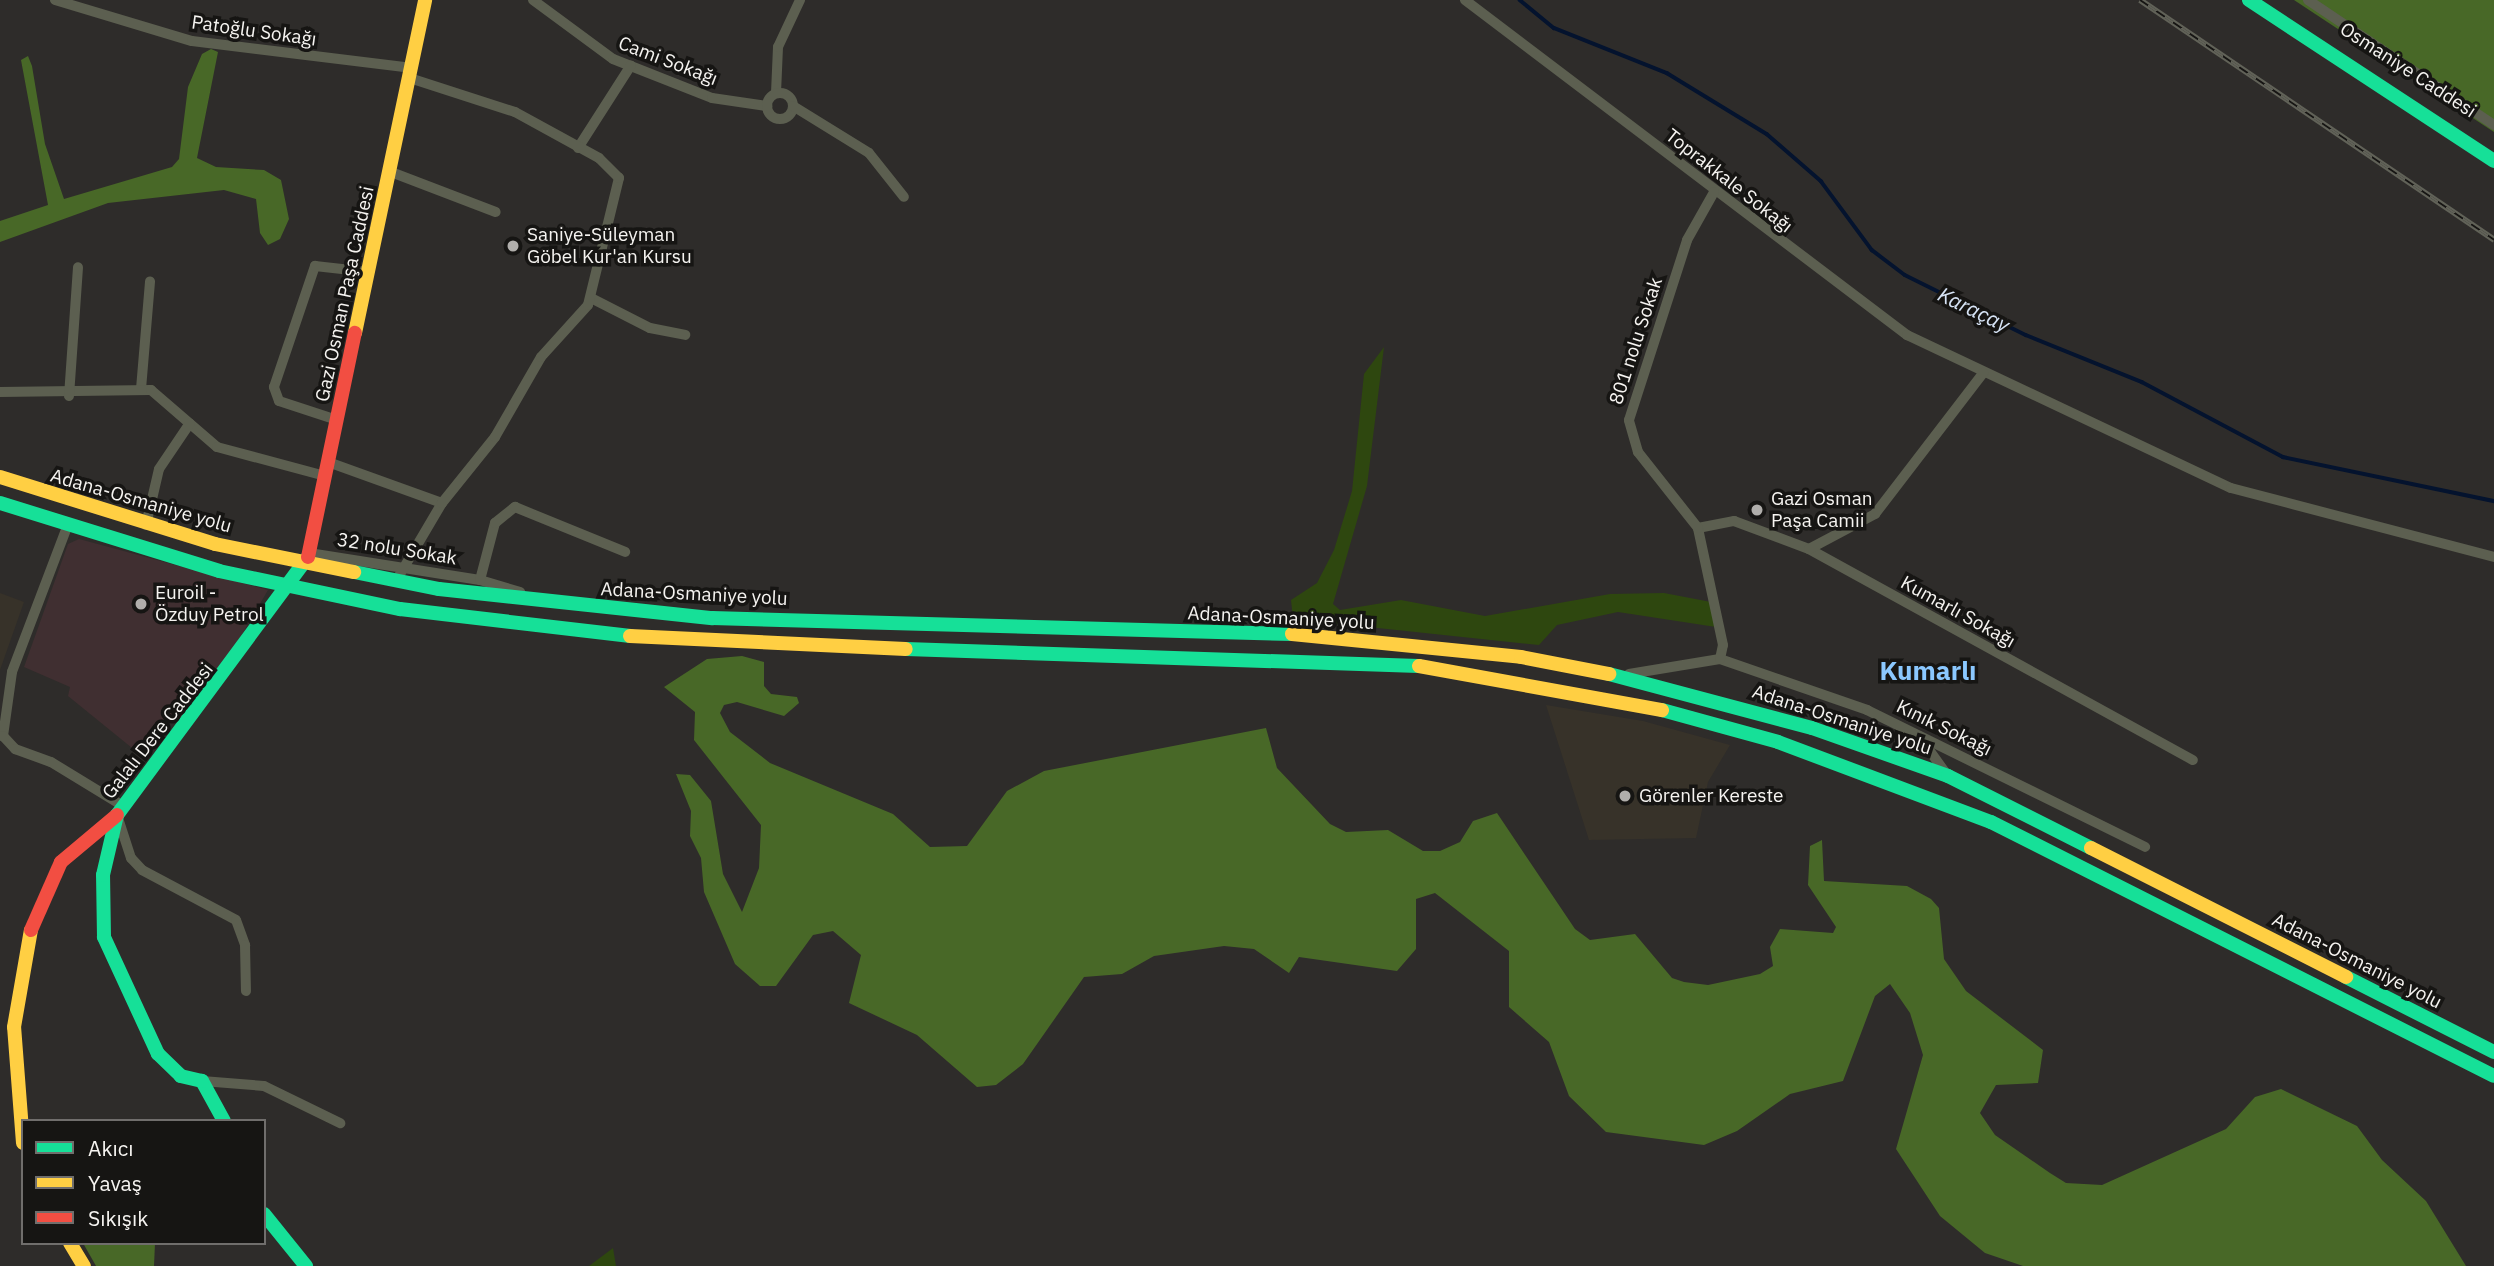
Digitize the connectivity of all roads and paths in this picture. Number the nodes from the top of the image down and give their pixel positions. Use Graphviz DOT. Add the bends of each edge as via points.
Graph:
graph roads {
  1 [pos="55,0"];
  2 [pos="425,0"];
  3 [pos="533,0"];
  4 [pos="800,0"];
  5 [pos="1465,0"];
  6 [pos="2249,0"];
  7 [pos="2266,0"];
  8 [pos="2308,0"];
  9 [pos="631,65"];
  10 [pos="411,73"];
  11 [pos="776,93"];
  12 [pos="767,106"];
  13 [pos="793,106"];
  14 [pos="2494,125"];
  15 [pos="578,148"];
  16 [pos="2494,149"];
  17 [pos="2494,161"];
  18 [pos="391,172"];
  19 [pos="1714,192"];
  20 [pos="904,197"];
  21 [pos="496,212"];
  22 [pos="78,267"];
  23 [pos="369,272"];
  24 [pos="150,281"];
  25 [pos="591,298"];
  26 [pos="685,335"];
  27 [pos="1983,373"];
  28 [pos="141,389"];
  29 [pos="0,392"];
  30 [pos="69,396"];
  31 [pos="337,420"];
  32 [pos="190,423"];
  33 [pos="327,469"];
  34 [pos="0,477"];
  35 [pos="0,503"];
  36 [pos="442,503"];
  37 [pos="146,525"];
  38 [pos="67,527"];
  39 [pos="1698,528"];
  40 [pos="1809,549"];
  41 [pos="625,552"];
  42 [pos="2494,557"];
  43 [pos="308,559"];
  44 [pos="404,568"];
  45 [pos="480,580"];
  46 [pos="396,581"];
  47 [pos="282,586"];
  48 [pos="544,601"];
  49 [pos="1720,659"];
  50 [pos="1621,676"];
  51 [pos="1917,733"];
  52 [pos="2193,760"];
  53 [pos="1948,776"];
  54 [pos="120,810"];
  55 [pos="2145,847"];
  56 [pos="246,991"];
  57 [pos="2494,1052"];
  58 [pos="2494,1076"];
  59 [pos="202,1082"];
  60 [pos="21,1119"];
  61 [pos="223,1119"];
  62 [pos="340,1123"];
  63 [pos="266,1216"];
  64 [pos="71,1245"];
  65 [pos="84,1266"];
  66 [pos="306,1266"];
  1 -- 10 [label="street, Patoğlu Sokağı" via="192,41"];
  2 -- 10 [label="main road, Gazi Osman Paşa Caddesi"];
  3 -- 9 [label="street, Cami Sokağı" via="603,54"];
  4 -- 11 [label="street" via="778,47"];
  5 -- 19 [label="street, Toprakkale Sokağı"];
  6 -- 17 [label="main road"];
  7 -- 16 [label="main road, Osmaniye Caddesi"];
  8 -- 14 [label="street"];
  9 -- 12 [label="street, Cami Sokağı" via="712,98"];
  9 -- 15 [label="street"];
  10 -- 15 [label="street, Patoğlu Sokağı" via="502,106"];
  10 -- 18 [label="main road, Gazi Osman Paşa Caddesi"];
  11 -- 12 [label="street"];
  11 -- 13 [label="street" via="788,96"];
  12 -- 13 [label="street, Cami Sokağı" via="778,118"];
  13 -- 20 [label="street" via="869,153"];
  15 -- 25 [label="street, Patoğlu Sokağı" via="619,178"];
  18 -- 21 [label="street"];
  18 -- 23 [label="main road, Gazi Osman Paşa Caddesi"];
  19 -- 27 [label="street, Toprakkale Sokağı" via="1884,321"];
  19 -- 39 [label="street, 801 nolu Sokak" via="1686,240 1629,419 1638,452"];
  22 -- 30 [label="street"];
  23 -- 31 [label="main road, Gazi Osman Paşa Caddesi"];
  23 -- 31 [label="street" via="315,266 274,387 279,401"];
  24 -- 28 [label="street"];
  25 -- 26 [label="street" via="650,328"];
  25 -- 36 [label="street" via="541,357 485,452"];
  27 -- 40 [label="street" via="1875,514"];
  27 -- 42 [label="street, Toprakkale Sokağı" via="2231,488"];
  28 -- 30 [label="street"];
  28 -- 32 [label="street" via="164,397"];
  29 -- 30 [label="street"];
  31 -- 33 [label="main road, Gazi Osman Paşa Caddesi"];
  32 -- 33 [label="street" via="218,447"];
  32 -- 37 [label="street" via="159,468"];
  33 -- 36 [label="street"];
  33 -- 43 [label="main road, Gazi Osman Paşa Caddesi"];
  34 -- 37 [label="main road, Adana-Osmaniye yolu"];
  35 -- 38 [label="main road, Adana-Osmaniye yolu"];
  36 -- 44 [label="street"];
  37 -- 43 [label="main road, Adana-Osmaniye yolu"];
  38 -- 47 [label="main road, Adana-Osmaniye yolu"];
  38 -- 54 [label="street" via="12,671 3,736 15,749 51,762"];
  39 -- 40 [label="street, Kumarlı Sokağı" via="1734,522"];
  39 -- 49 [label="street" via="1721,617"];
  40 -- 52 [label="street, Kumarlı Sokağı"];
  41 -- 45 [label="street, 32 nolu Sokak" via="531,511 509,508 495,523"];
  43 -- 44 [label="street, 32 nolu Sokak"];
  43 -- 46 [label="main road, Adana-Osmaniye yolu"];
  43 -- 47 [label="main road"];
  44 -- 45 [label="street, 32 nolu Sokak"];
  44 -- 46 [label="street"];
  45 -- 48 [label="street, 32 nolu Sokak"];
  46 -- 48 [label="main road, Adana-Osmaniye yolu"];
  47 -- 54 [label="main road, Galalı Dere Caddesi" via="210,697"];
  47 -- 58 [label="main road, Adana-Osmaniye yolu" via="400,609 679,641 1418,666 1664,710 1778,742 1991,822"];
  48 -- 50 [label="main road, Adana-Osmaniye yolu" via="712,618 1309,634 1521,657"];
  49 -- 50 [label="street"];
  49 -- 51 [label="street, Kınık Sokağı"];
  50 -- 53 [label="main road, Adana-Osmaniye yolu" via="1812,728"];
  51 -- 53 [label="street"];
  51 -- 55 [label="street, Kınık Sokağı"];
  53 -- 57 [label="main road, Adana-Osmaniye yolu"];
  54 -- 56 [label="street" via="131,858 142,870 236,920 245,945"];
  54 -- 59 [label="main road, Galalı Dere Caddesi" via="100,895 104,937 158,1054 181,1076"];
  54 -- 60 [label="main road" via="61,862 34,913 14,1027"];
  59 -- 61 [label="main road"];
  59 -- 62 [label="street" via="264,1086"];
  63 -- 66 [label="main road"];
  64 -- 65 [label="main road"];
}
